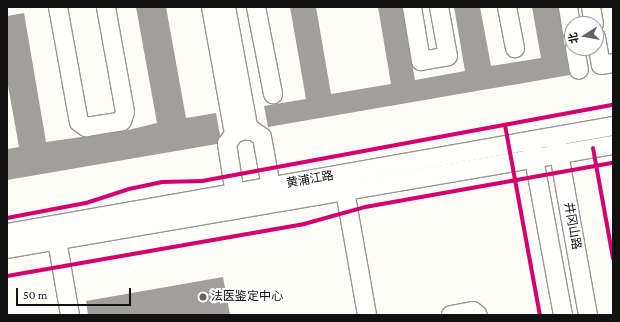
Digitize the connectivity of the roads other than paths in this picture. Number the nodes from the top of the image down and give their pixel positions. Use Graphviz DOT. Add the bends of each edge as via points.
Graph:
graph roads {
  1 [pos="58,7"];
  2 [pos="106,7"];
  3 [pos="211,7"];
  4 [pos="226,7"];
  5 [pos="256,7"];
  6 [pos="412,7"];
  7 [pos="439,7"];
  8 [pos="507,7"];
  9 [pos="515,48"];
  10 [pos="576,56"];
  11 [pos="599,56"];
  12 [pos="613,63"];
  13 [pos="579,70"];
  14 [pos="273,94"];
  15 [pos="613,126"];
  16 [pos="242,132"];
  17 [pos="556,136"];
  18 [pos="531,141"];
  19 [pos="613,145"];
  20 [pos="559,155"];
  21 [pos="534,159"];
  22 [pos="343,183"];
  23 [pos="271,187"];
  24 [pos="236,194"];
  25 [pos="7,233"];
  26 [pos="56,233"];
  27 [pos="7,249"];
  28 [pos="70,315"];
  29 [pos="368,315"];
  30 [pos="451,315"];
  31 [pos="478,315"];
  32 [pos="563,315"];
  33 [pos="588,315"];
  1 -- 2 [label="street" via="79,122 86,126 122,121 125,112"];
  3 -- 16 [label="street"];
  4 -- 16 [label="street"];
  5 -- 14 [label="street"];
  6 -- 7 [label="street" via="421,61 448,56"];
  8 -- 9 [label="street"];
  10 -- 13 [label="street"];
  11 -- 12 [label="street" via="601,65"];
  15 -- 17 [label="street, 黄浦江路"];
  16 -- 23 [label="street" via="262,137"];
  16 -- 24 [label="street" via="227,147"];
  17 -- 18 [label="street, 黄浦江路"];
  17 -- 20 [label="street, 井冈山路"];
  18 -- 21 [label="street"];
  18 -- 22 [label="street, 黄浦江路"];
  19 -- 20 [label="street, 黄浦江路"];
  20 -- 21 [label="street, 黄浦江路"];
  20 -- 33 [label="street, 井冈山路"];
  21 -- 22 [label="street, 黄浦江路"];
  21 -- 32 [label="street"];
  22 -- 23 [label="street, 黄浦江路"];
  22 -- 26 [label="street, 黄浦江路"];
  22 -- 29 [label="street"];
  23 -- 24 [label="street, 黄浦江路"];
  24 -- 26 [label="street, 黄浦江路"];
  25 -- 26 [label="street, 黄浦江路"];
  26 -- 27 [label="street, 黄浦江路"];
  26 -- 28 [label="street"];
  30 -- 31 [label="street" via="473,312"];
}
